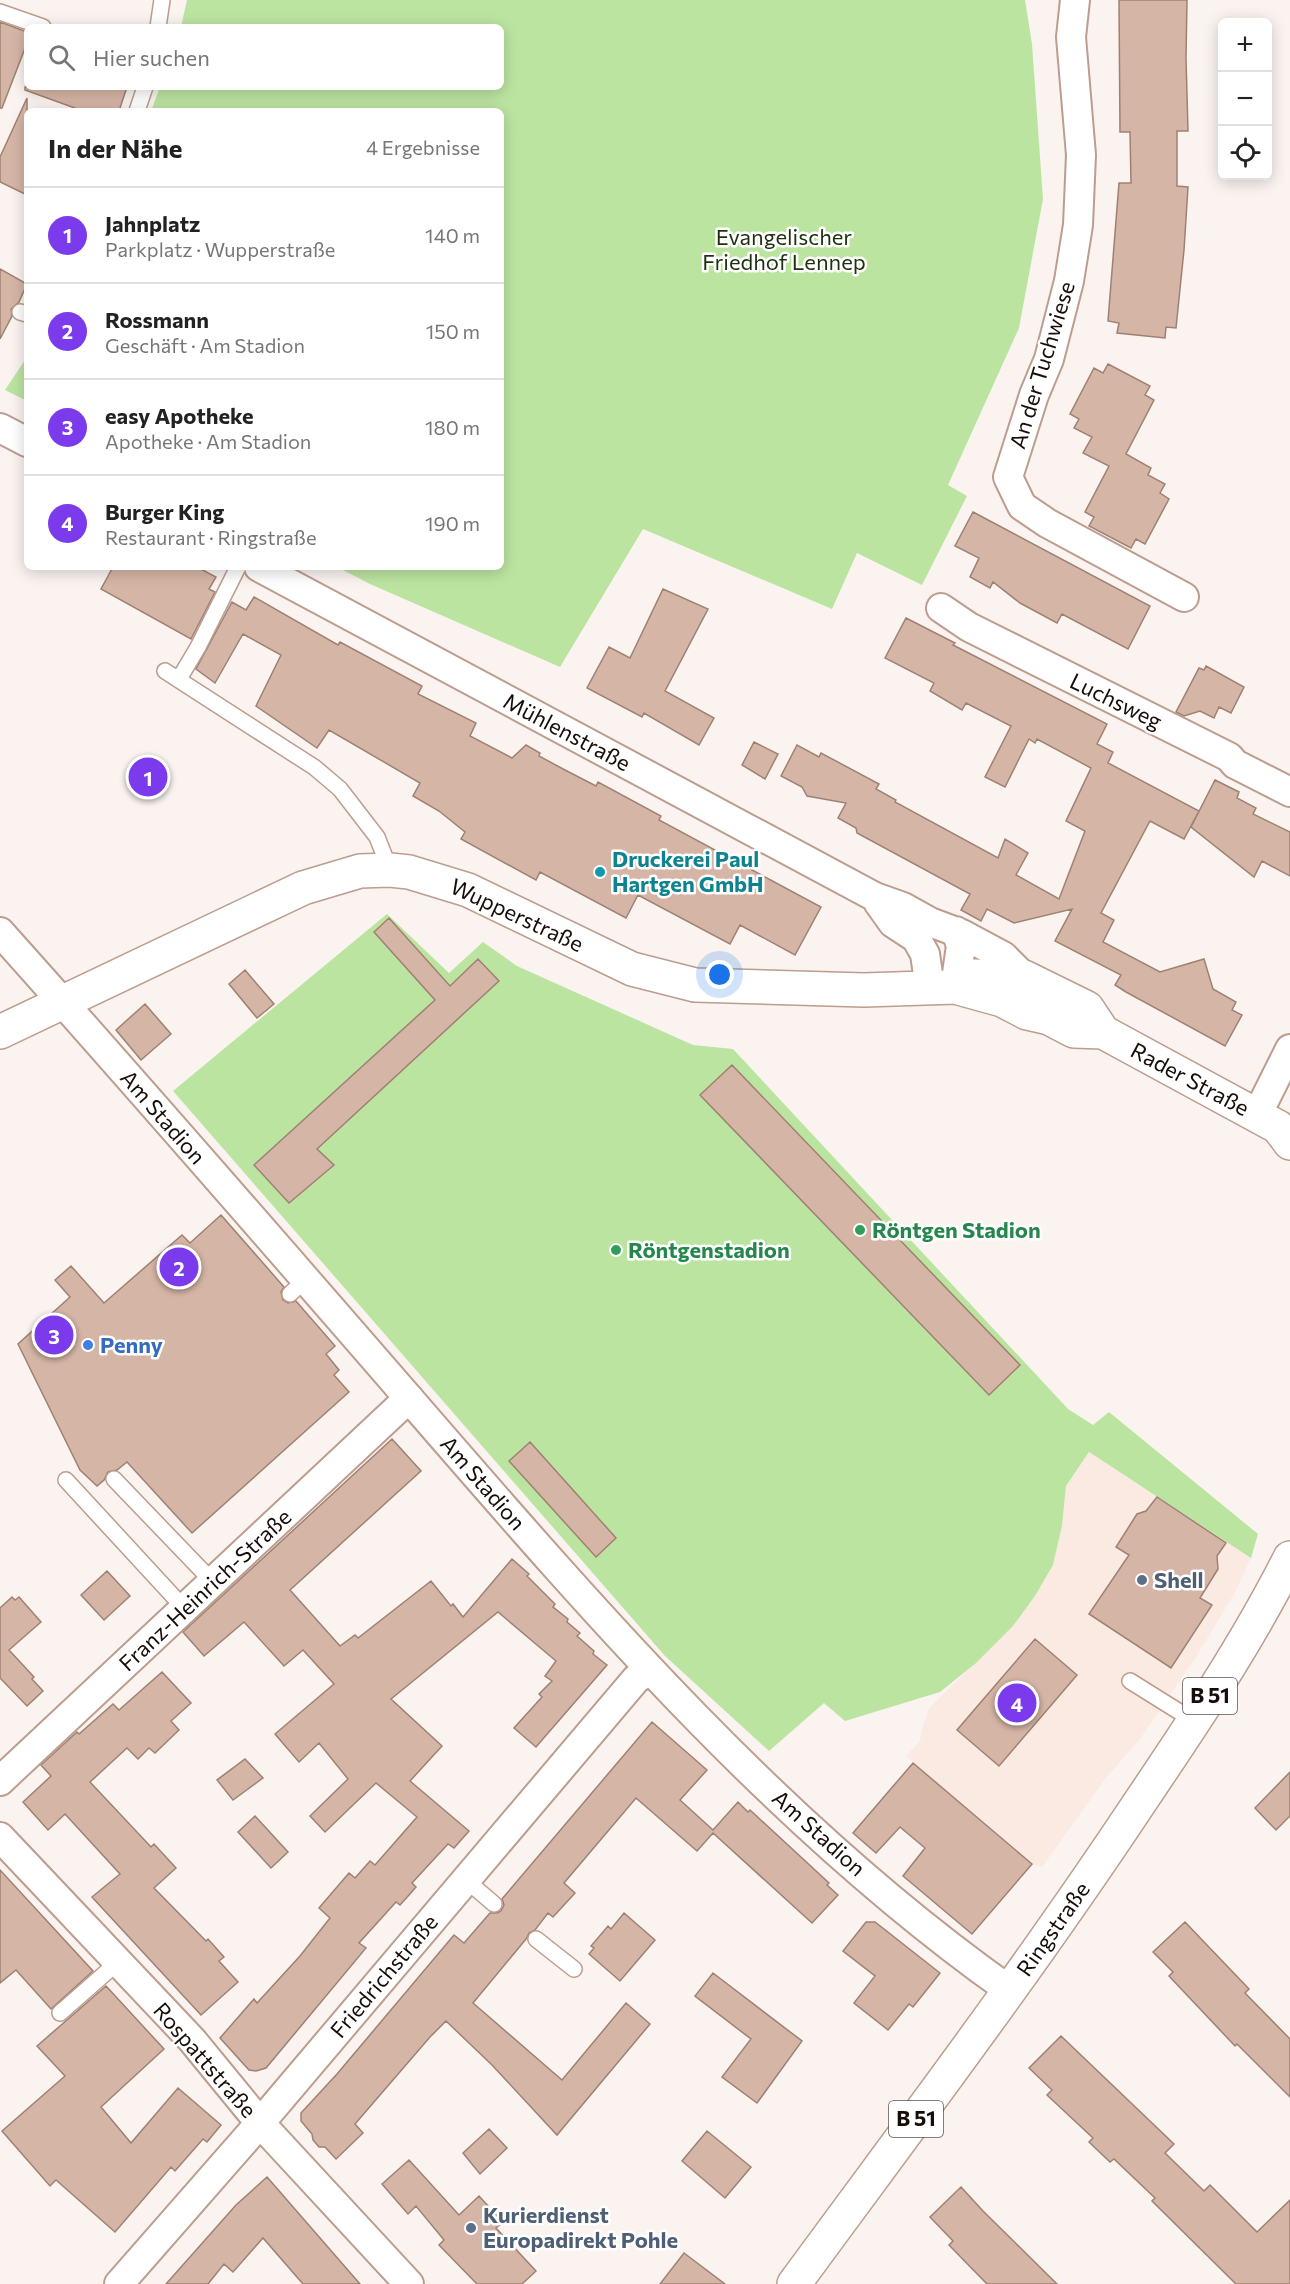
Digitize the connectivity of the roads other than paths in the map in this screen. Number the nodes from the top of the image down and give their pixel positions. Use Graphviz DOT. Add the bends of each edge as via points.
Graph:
graph roads {
  1 [pos="162,0"];
  2 [pos="1075,0"];
  3 [pos="0,12"];
  4 [pos="34,24"];
  5 [pos="158,24"];
  6 [pos="144,90"];
  7 [pos="138,108"];
  8 [pos="0,428"];
  9 [pos="24,440"];
  10 [pos="236,570"];
  11 [pos="265,570"];
  12 [pos="1184,597"];
  13 [pos="941,608"];
  14 [pos="165,671"];
  15 [pos="179,679"];
  16 [pos="1290,792"];
  17 [pos="390,870"];
  18 [pos="875,897"];
  19 [pos="956,931"];
  20 [pos="0,932"];
  21 [pos="1024,977"];
  22 [pos="943,987"];
  23 [pos="63,1001"];
  24 [pos="0,1032"];
  25 [pos="1103,1032"];
  26 [pos="1290,1049"];
  27 [pos="1279,1128"];
  28 [pos="409,1398"];
  29 [pos="114,1479"];
  30 [pos="66,1480"];
  31 [pos="1290,1558"];
  32 [pos="213,1581"];
  33 [pos="184,1608"];
  34 [pos="648,1670"];
  35 [pos="1130,1681"];
  36 [pos="1194,1721"];
  37 [pos="0,1781"];
  38 [pos="0,1837"];
  39 [pos="466,1880"];
  40 [pos="494,1904"];
  41 [pos="536,1939"];
  42 [pos="118,1962"];
  43 [pos="574,1969"];
  44 [pos="1009,1990"];
  45 [pos="60,2013"];
  46 [pos="260,2123"];
  47 [pos="119,2284"];
  48 [pos="409,2284"];
  49 [pos="794,2284"];
  1 -- 5 [label="lane"];
  2 -- 12 [label="street, An der Tuchwiese" via="1071,38 1081,155 1078,225 1069,281 1049,359 1008,477 1022,506"];
  3 -- 4 [label="lane"];
  6 -- 7 [label="lane"];
  8 -- 9 [label="street"];
  10 -- 15 [label="lane"];
  11 -- 18 [label="street, Mühlenstraße"];
  13 -- 16 [label="street, Luchsweg" via="969,627 1229,757 1235,764"];
  14 -- 15 [label="lane"];
  15 -- 17 [label="lane" via="314,767 340,789 377,837"];
  17 -- 22 [label="street, Wupperstraße" via="468,890 632,969 695,985 864,990"];
  17 -- 23 [label="street, Wupperstraße" via="360,871 303,888"];
  18 -- 19 [label="street, Mühlenstraße"];
  18 -- 22 [label="street, Mühlenstraße" via="894,923 916,938"];
  19 -- 21 [label="street, Mühlenstraße" via="1003,956"];
  19 -- 22 [label="street" via="961,946"];
  20 -- 23 [label="street, Am Stadion"];
  21 -- 22 [label="street, Rader Straße" via="974,976"];
  21 -- 25 [label="street, Rader Straße" via="1087,1008"];
  22 -- 25 [label="street, Rader Straße" via="1002,1000 1074,1031"];
  23 -- 24 [label="street, Wupperstraße"];
  23 -- 28 [label="street, Am Stadion" via="298,1287"];
  25 -- 27 [label="street, Rader Straße"];
  26 -- 27 [label="street"];
  28 -- 32 [label="street, Franz-Heinrich-Straße"];
  28 -- 34 [label="street, Am Stadion"];
  29 -- 32 [label="lane"];
  30 -- 33 [label="lane"];
  31 -- 36 [label="street, Ringstraße / B 51" via="1243,1644"];
  32 -- 33 [label="street, Franz-Heinrich-Straße"];
  33 -- 37 [label="street, Franz-Heinrich-Straße"];
  34 -- 39 [label="street, Friedrichstraße" via="636,1679"];
  34 -- 44 [label="street, Am Stadion" via="817,1835"];
  35 -- 36 [label="lane"];
  36 -- 44 [label="street, Ringstraße / B 51"];
  38 -- 42 [label="street, Rospattstraße"];
  39 -- 40 [label="lane"];
  39 -- 46 [label="street, Friedrichstraße"];
  41 -- 43 [label="lane"];
  42 -- 45 [label="lane"];
  42 -- 46 [label="street, Rospattstraße" via="192,2040"];
  44 -- 49 [label="street, Ringstraße / B 51"];
  46 -- 47 [label="street, Friedrichstraße"];
  46 -- 48 [label="street, Rospattstraße"];
}
